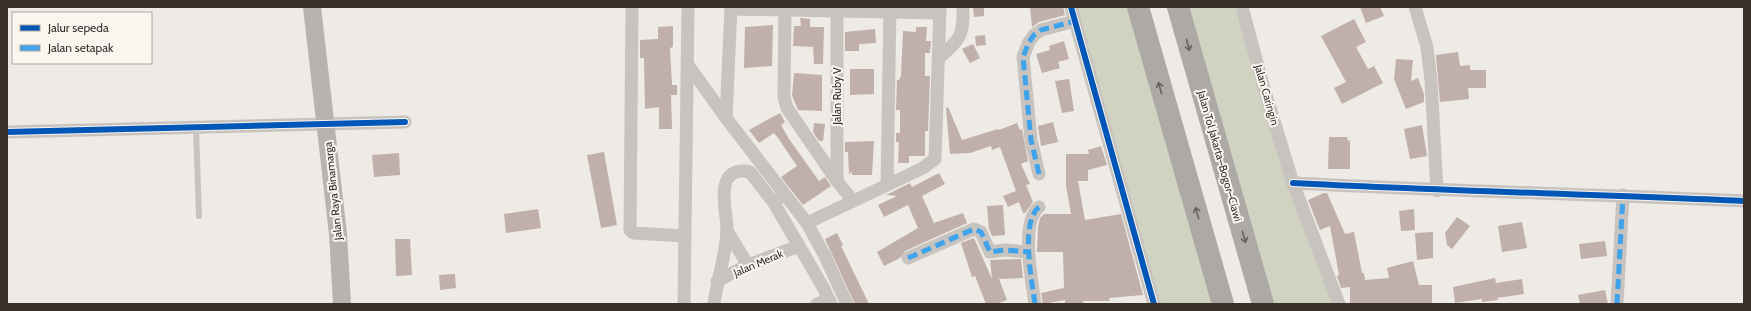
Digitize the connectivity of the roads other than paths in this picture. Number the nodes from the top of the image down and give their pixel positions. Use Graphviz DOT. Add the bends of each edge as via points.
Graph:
graph roads {
  1 [pos="312,7"];
  2 [pos="632,7"];
  3 [pos="688,7"];
  4 [pos="963,7"];
  5 [pos="1071,7"];
  6 [pos="1138,7"];
  7 [pos="1178,7"];
  8 [pos="1242,7"];
  9 [pos="1415,7"];
  10 [pos="731,8"];
  11 [pos="785,9"];
  12 [pos="837,9"];
  13 [pos="890,10"];
  14 [pos="940,10"];
  15 [pos="1075,21"];
  16 [pos="939,58"];
  17 [pos="688,65"];
  18 [pos="726,118"];
  19 [pos="405,122"];
  20 [pos="326,123"];
  21 [pos="196,127"];
  22 [pos="7,132"];
  23 [pos="1039,174"];
  24 [pos="837,181"];
  25 [pos="1293,183"];
  26 [pos="886,185"];
  27 [pos="1437,191"];
  28 [pos="785,192"];
  29 [pos="1624,195"];
  30 [pos="1744,200"];
  31 [pos="852,201"];
  32 [pos="774,204"];
  33 [pos="1039,207"];
  34 [pos="199,216"];
  35 [pos="807,223"];
  36 [pos="727,231"];
  37 [pos="685,236"];
  38 [pos="799,246"];
  39 [pos="1028,252"];
  40 [pos="908,258"];
  41 [pos="748,265"];
  42 [pos="717,281"];
  43 [pos="826,302"];
  44 [pos="342,304"];
  45 [pos="684,304"];
  46 [pos="714,304"];
  47 [pos="847,304"];
  48 [pos="1035,304"];
  49 [pos="1154,304"];
  50 [pos="1224,304"];
  51 [pos="1263,304"];
  52 [pos="1339,304"];
  53 [pos="1617,304"];
  1 -- 20 [label="street, Jalan Raya Binamarga"];
  2 -- 37 [label="street" via="630,230 633,233"];
  3 -- 17 [label="street"];
  4 -- 16 [label="street" via="964,27 959,38"];
  5 -- 15 [label="street"];
  50 -- 6 [label="highway, one-way"];
  7 -- 51 [label="highway, Jalan Tol Jakarta–Bogor–Ciawi, one-way"];
  8 -- 25 [label="street, Jalan Caringin"];
  9 -- 27 [label="street" via="1426,47 1431,81"];
  10 -- 11 [label="street"];
  10 -- 18 [label="street"];
  11 -- 12 [label="street"];
  11 -- 24 [label="street" via="784,96 787,108"];
  12 -- 13 [label="street"];
  12 -- 24 [label="street, Jalan Ruby V"];
  13 -- 14 [label="street"];
  13 -- 26 [label="street"];
  14 -- 16 [label="street"];
  15 -- 23 [label="street" via="1041,30 1029,42 1023,57 1032,140"];
  15 -- 49 [label="street"];
  16 -- 26 [label="street" via="935,159 924,168"];
  17 -- 18 [label="street"];
  17 -- 37 [label="street"];
  18 -- 28 [label="street"];
  19 -- 20 [label="street"];
  20 -- 21 [label="street"];
  20 -- 44 [label="street, Jalan Raya Binamarga" via="338,234"];
  21 -- 22 [label="street"];
  21 -- 34 [label="lane"];
  24 -- 31 [label="street"];
  25 -- 27 [label="street"];
  25 -- 52 [label="street, Jalan Caringin"];
  26 -- 31 [label="street"];
  27 -- 29 [label="street"];
  28 -- 32 [label="street"];
  28 -- 35 [label="street"];
  29 -- 30 [label="street"];
  29 -- 53 [label="street"];
  31 -- 35 [label="street"];
  32 -- 36 [label="street" via="750,172 742,170 734,173 728,179 725,188"];
  32 -- 38 [label="street"];
  33 -- 39 [label="street" via="1034,211 1031,220"];
  35 -- 47 [label="street"];
  36 -- 41 [label="street"];
  36 -- 42 [label="street"];
  37 -- 45 [label="street"];
  38 -- 41 [label="street, Jalan Merak"];
  38 -- 43 [label="street"];
  39 -- 40 [label="street" via="990,252 981,232 974,229"];
  39 -- 48 [label="street"];
  41 -- 42 [label="street, Jalan Merak"];
  42 -- 46 [label="street"];
}
